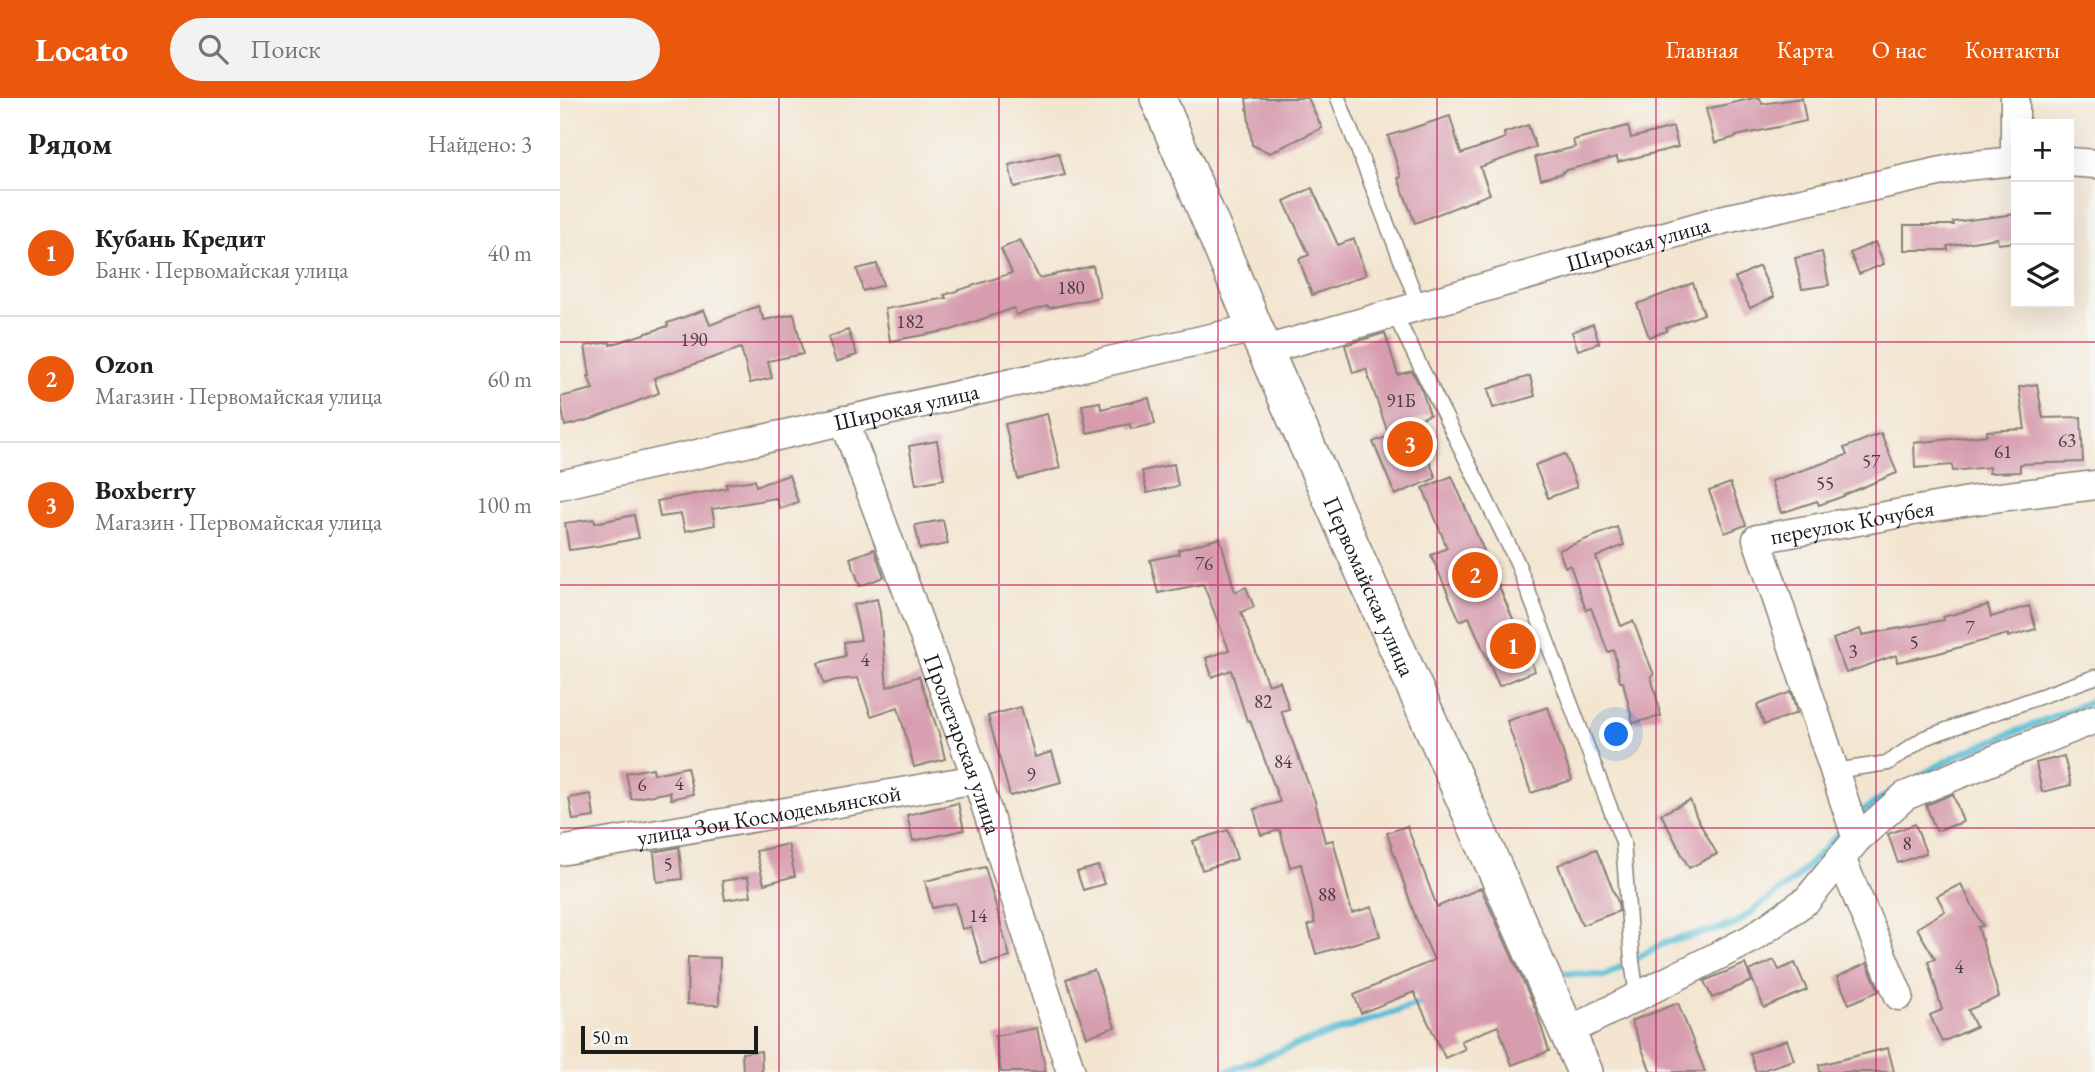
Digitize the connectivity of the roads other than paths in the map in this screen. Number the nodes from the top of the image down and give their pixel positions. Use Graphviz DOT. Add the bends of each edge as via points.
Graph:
graph roads {
  1 [pos="1158,98"];
  2 [pos="1338,98"];
  3 [pos="2015,98"];
  4 [pos="2015,119"];
  5 [pos="2011,161"];
  6 [pos="2074,162"];
  7 [pos="2095,164"];
  8 [pos="1406,309"];
  9 [pos="1260,339"];
  10 [pos="844,420"];
  11 [pos="560,485"];
  12 [pos="2095,485"];
  13 [pos="2095,677"];
  14 [pos="2095,719"];
  15 [pos="1834,771"];
  16 [pos="977,779"];
  17 [pos="1849,849"];
  18 [pos="560,851"];
  19 [pos="1637,996"];
  20 [pos="1899,996"];
  21 [pos="1567,1032"];
  22 [pos="1072,1072"];
  23 [pos="1585,1072"];
  1 -- 9 [label="street, Первомайская улица"];
  2 -- 8 [label="lane"];
  3 -- 4 [label="street"];
  5 -- 8 [label="street, Широкая улица" via="1965,166 1725,219"];
  6 -- 7 [label="street"];
  8 -- 9 [label="street, Широкая улица"];
  8 -- 19 [label="lane" via="1517,562 1622,842"];
  9 -- 10 [label="street, Широкая улица"];
  9 -- 21 [label="street, Первомайская улица"];
  10 -- 11 [label="street, Широкая улица"];
  10 -- 16 [label="street, Пролетарская улица"];
  12 -- 15 [label="street, переулок Кочубея" via="1969,501 1757,539"];
  13 -- 15 [label="lane" via="1924,738 1888,763"];
  14 -- 17 [label="street" via="1905,796"];
  15 -- 17 [label="street, переулок Кочубея"];
  16 -- 18 [label="street, улица Зои Космодемьянской"];
  16 -- 22 [label="street, Пролетарская улица"];
  17 -- 19 [label="street" via="1807,900 1751,939"];
  17 -- 20 [label="street, переулок Кочубея"];
  19 -- 21 [label="street"];
  21 -- 23 [label="street, Первомайская улица"];
}
